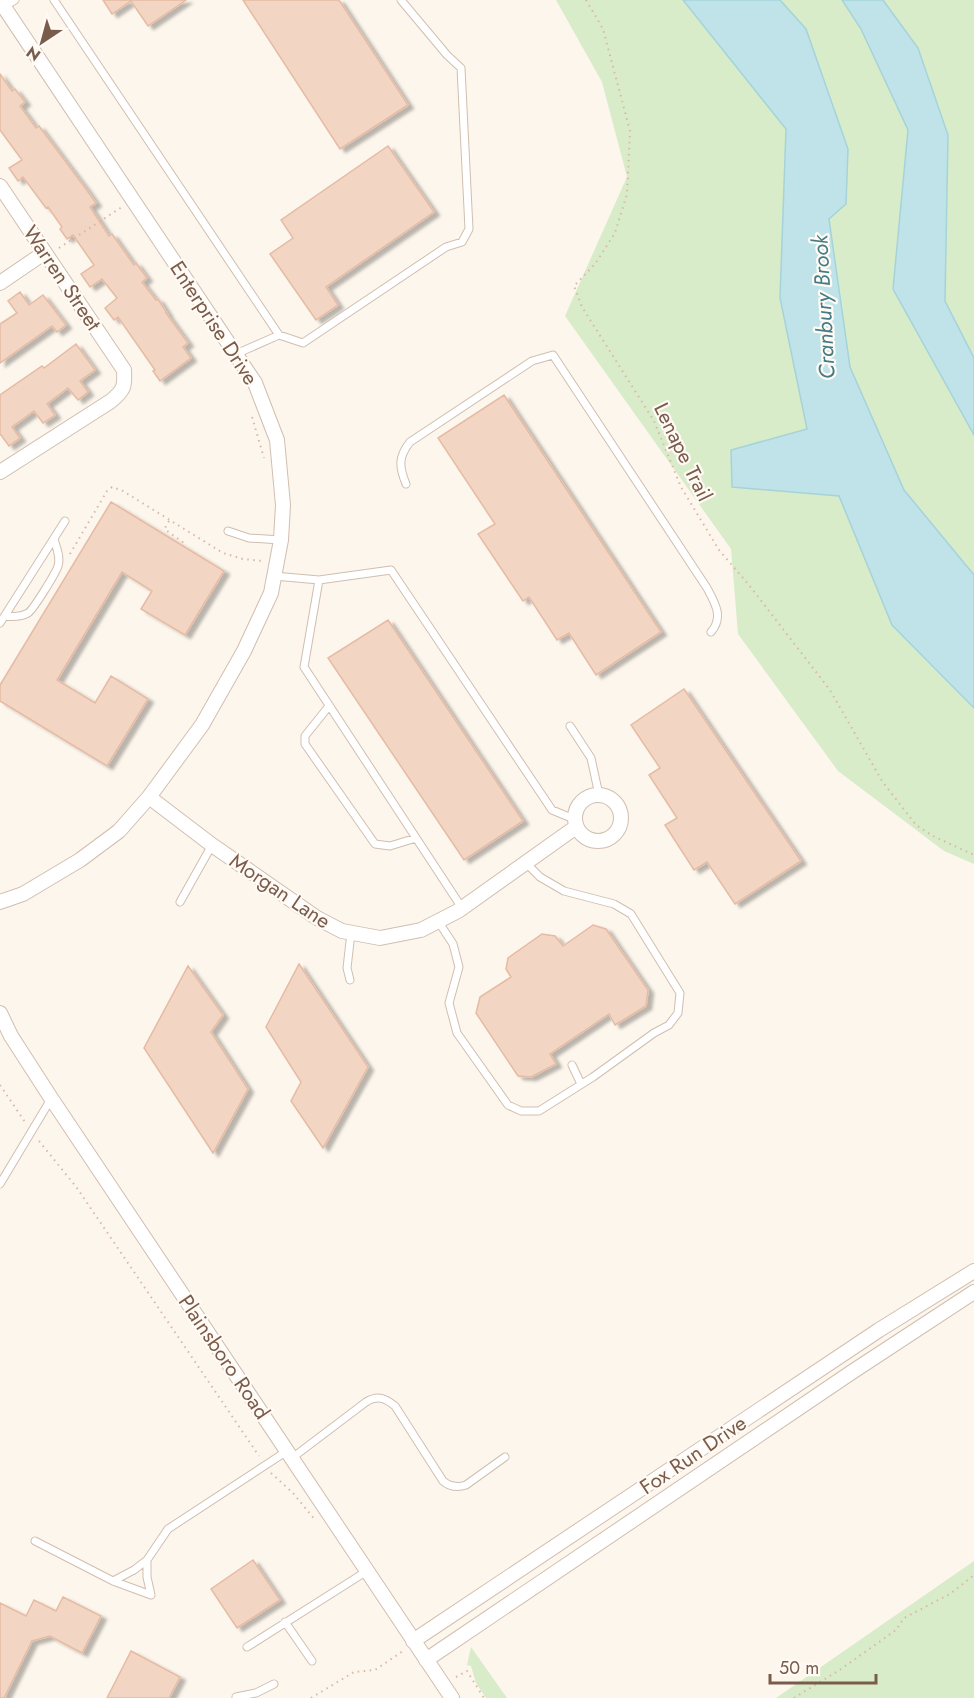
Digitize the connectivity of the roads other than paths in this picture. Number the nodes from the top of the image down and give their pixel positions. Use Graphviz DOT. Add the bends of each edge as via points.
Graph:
graph roads {
  1 [pos="54,0"];
  2 [pos="401,0"];
  3 [pos="6,3"];
  4 [pos="0,186"];
  5 [pos="47,258"];
  6 [pos="0,283"];
  7 [pos="279,335"];
  8 [pos="236,354"];
  9 [pos="0,472"];
  10 [pos="406,484"];
  11 [pos="64,521"];
  12 [pos="228,531"];
  13 [pos="54,539"];
  14 [pos="281,540"];
  15 [pos="274,576"];
  16 [pos="319,580"];
  17 [pos="5,616"];
  18 [pos="0,623"];
  19 [pos="711,632"];
  20 [pos="329,706"];
  21 [pos="570,726"];
  22 [pos="599,795"];
  23 [pos="149,797"];
  24 [pos="575,823"];
  25 [pos="416,838"];
  26 [pos="212,845"];
  27 [pos="526,863"];
  28 [pos="0,902"];
  29 [pos="180,902"];
  30 [pos="462,908"];
  31 [pos="438,921"];
  32 [pos="351,933"];
  33 [pos="350,980"];
  34 [pos="0,1013"];
  35 [pos="572,1065"];
  36 [pos="581,1084"];
  37 [pos="51,1098"];
  38 [pos="0,1184"];
  39 [pos="974,1272"];
  40 [pos="974,1292"];
  41 [pos="290,1455"];
  42 [pos="505,1457"];
  43 [pos="35,1541"];
  44 [pos="147,1560"];
  45 [pos="367,1571"];
  46 [pos="113,1581"];
  47 [pos="285,1622"];
  48 [pos="413,1641"];
  49 [pos="247,1647"];
  50 [pos="426,1660"];
  51 [pos="312,1661"];
  52 [pos="274,1684"];
  53 [pos="236,1697"];
  54 [pos="452,1698"];
  1 -- 7 [label="lane"];
  2 -- 7 [label="lane" via="461,68 469,229 462,242 446,247 303,343"];
  3 -- 8 [label="street, Enterprise Drive"];
  4 -- 5 [label="street, Warren Street"];
  5 -- 6 [label="street"];
  5 -- 9 [label="street, Warren Street" via="124,370 125,384 119,394"];
  7 -- 8 [label="lane"];
  8 -- 14 [label="street, Enterprise Drive" via="255,383 278,440 283,505"];
  10 -- 19 [label="lane" via="401,461 410,442 532,361 553,356 717,607 718,619"];
  11 -- 13 [label="lane"];
  12 -- 14 [label="lane" via="249,538"];
  13 -- 17 [label="lane"];
  13 -- 17 [label="lane" via="58,566 37,603 29,613"];
  14 -- 15 [label="street, Enterprise Drive"];
  15 -- 16 [label="lane"];
  15 -- 23 [label="street, Enterprise Drive" via="271,592 202,725"];
  16 -- 20 [label="lane" via="304,667"];
  16 -- 24 [label="lane" via="392,570 552,810"];
  17 -- 18 [label="lane"];
  20 -- 25 [label="lane"];
  20 -- 25 [label="lane" via="305,736 305,744 375,844 390,846"];
  21 -- 22 [label="lane" via="591,758"];
  22 -- 24 [label="street" via="582,801"];
  22 -- 24 [label="street" via="607,796 621,812 615,834 595,841 582,835"];
  23 -- 26 [label="street, Morgan Lane"];
  23 -- 28 [label="street, Enterprise Drive" via="119,831 80,860 23,894"];
  24 -- 27 [label="street, Morgan Lane"];
  25 -- 30 [label="lane"];
  26 -- 29 [label="lane"];
  26 -- 32 [label="street, Morgan Lane" via="316,918"];
  27 -- 30 [label="street, Morgan Lane"];
  27 -- 36 [label="lane" via="540,878 564,891 614,904 631,914 680,993 678,1013 669,1025"];
  30 -- 31 [label="street, Morgan Lane"];
  31 -- 32 [label="street, Morgan Lane" via="421,930 380,939"];
  31 -- 36 [label="lane" via="453,944 459,967 449,1003 457,1033 508,1106 539,1111"];
  32 -- 33 [label="lane" via="346,968"];
  34 -- 37 [label="street, Plainsboro Road"];
  35 -- 36 [label="lane"];
  37 -- 38 [label="lane"];
  37 -- 41 [label="street, Plainsboro Road"];
  39 -- 48 [label="street, Fox Run Drive" via="879,1330"];
  40 -- 50 [label="street, Fox Run Drive"];
  41 -- 42 [label="lane" via="378,1397 395,1406 448,1486 466,1485"];
  41 -- 44 [label="lane" via="265,1466 168,1529"];
  41 -- 45 [label="street, Plainsboro Road"];
  43 -- 46 [label="lane"];
  44 -- 46 [label="lane"];
  44 -- 46 [label="lane" via="151,1595"];
  45 -- 47 [label="lane"];
  45 -- 48 [label="street, Plainsboro Road"];
  47 -- 49 [label="lane"];
  47 -- 51 [label="lane"];
  48 -- 50 [label="street, Plainsboro Road"];
  50 -- 54 [label="street, Plainsboro Road"];
  52 -- 53 [label="lane"];
}
